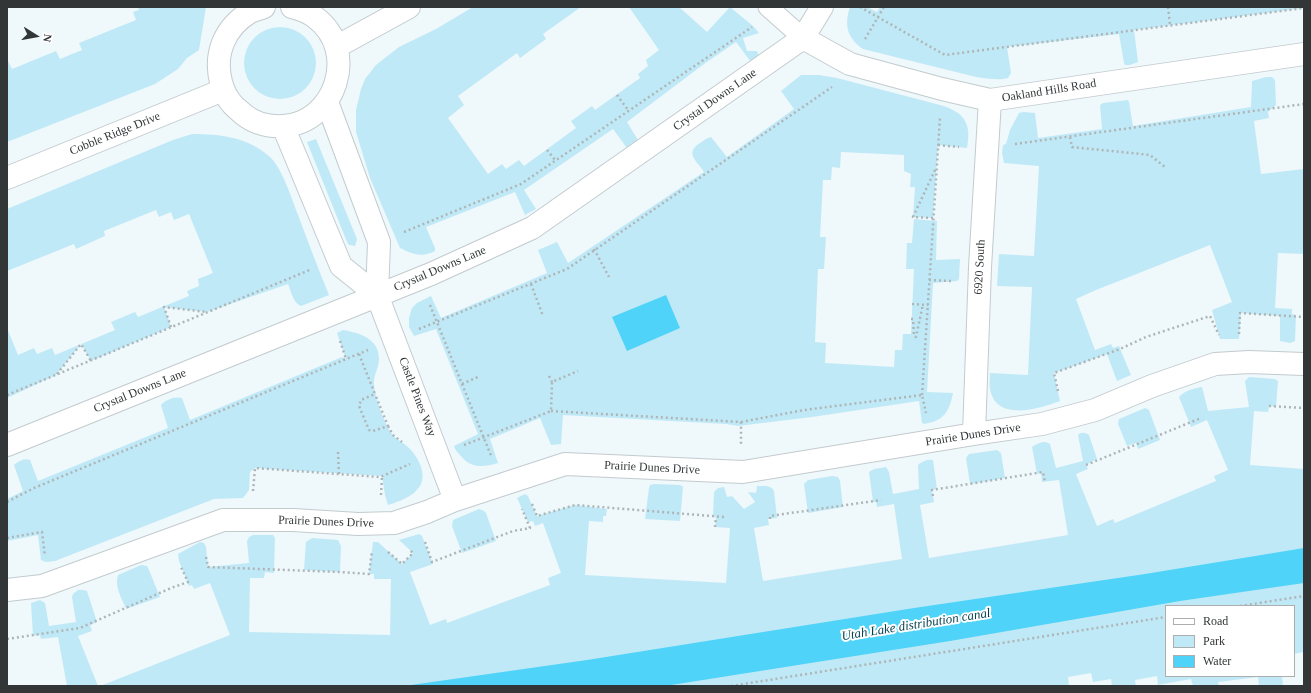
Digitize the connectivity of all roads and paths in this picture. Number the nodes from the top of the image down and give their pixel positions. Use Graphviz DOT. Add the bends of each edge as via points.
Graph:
graph roads {
  1 [pos="264,7"];
  2 [pos="292,7"];
  3 [pos="409,7"];
  4 [pos="768,7"];
  5 [pos="822,7"];
  6 [pos="860,7"];
  7 [pos="884,7"];
  8 [pos="1168,7"];
  9 [pos="1304,8"];
  10 [pos="1279,9"];
  11 [pos="237,14"];
  12 [pos="878,17"];
  13 [pos="1170,25"];
  14 [pos="754,26"];
  15 [pos="803,38"];
  16 [pos="862,44"];
  17 [pos="336,46"];
  18 [pos="1304,54"];
  19 [pos="833,86"];
  20 [pos="223,90"];
  21 [pos="617,95"];
  22 [pos="990,100"];
  23 [pos="327,102"];
  24 [pos="1304,104"];
  25 [pos="628,110"];
  26 [pos="940,116"];
  27 [pos="283,126"];
  28 [pos="1070,137"];
  29 [pos="938,145"];
  30 [pos="1013,145"];
  31 [pos="963,148"];
  32 [pos="547,150"];
  33 [pos="556,160"];
  34 [pos="936,167"];
  35 [pos="1165,167"];
  36 [pos="7,178"];
  37 [pos="933,218"];
  38 [pos="401,233"];
  39 [pos="594,249"];
  40 [pos="318,266"];
  41 [pos="609,276"];
  42 [pos="531,284"];
  43 [pos="377,295"];
  44 [pos="430,303"];
  45 [pos="912,304"];
  46 [pos="923,304"];
  47 [pos="928,305"];
  48 [pos="207,312"];
  49 [pos="543,316"];
  50 [pos="1304,317"];
  51 [pos="912,319"];
  52 [pos="437,322"];
  53 [pos="171,327"];
  54 [pos="416,330"];
  55 [pos="1239,338"];
  56 [pos="1220,339"];
  57 [pos="339,340"];
  58 [pos="371,349"];
  59 [pos="359,354"];
  60 [pos="346,359"];
  61 [pos="91,361"];
  62 [pos="1304,364"];
  63 [pos="578,371"];
  64 [pos="56,375"];
  65 [pos="549,376"];
  66 [pos="478,377"];
  67 [pos="552,382"];
  68 [pos="462,384"];
  69 [pos="1058,393"];
  70 [pos="375,394"];
  71 [pos="7,395"];
  72 [pos="922,395"];
  73 [pos="1269,406"];
  74 [pos="1304,408"];
  75 [pos="551,411"];
  76 [pos="926,415"];
  77 [pos="1201,418"];
  78 [pos="741,422"];
  79 [pos="388,426"];
  80 [pos="974,434"];
  81 [pos="483,437"];
  82 [pos="7,444"];
  83 [pos="405,445"];
  84 [pos="458,447"];
  85 [pos="741,450"];
  86 [pos="338,452"];
  87 [pos="494,463"];
  88 [pos="411,464"];
  89 [pos="1086,465"];
  90 [pos="339,474"];
  91 [pos="382,476"];
  92 [pos="1045,482"];
  93 [pos="253,496"];
  94 [pos="933,496"];
  95 [pos="455,500"];
  96 [pos="881,500"];
  97 [pos="7,502"];
  98 [pos="381,502"];
  99 [pos="531,502"];
  100 [pos="520,504"];
  101 [pos="716,517"];
  102 [pos="724,518"];
  103 [pos="770,519"];
  104 [pos="715,527"];
  105 [pos="422,536"];
  106 [pos="7,538"];
  107 [pos="372,547"];
  108 [pos="408,548"];
  109 [pos="385,549"];
  110 [pos="206,555"];
  111 [pos="179,561"];
  112 [pos="46,562"];
  113 [pos="7,590"];
  114 [pos="1304,596"];
  115 [pos="1246,605"];
  116 [pos="1165,617"];
  117 [pos="7,640"];
  118 [pos="731,686"];
  1 -- 11 [label="street"];
  2 -- 17 [label="street" via="304,10 317,18 329,31"];
  3 -- 17 [label="street"];
  4 -- 15 [label="lane"];
  5 -- 15 [label="street, Crystal Downs Lane"];
  6 -- 12 [label="path"];
  7 -- 12 [label="path"];
  8 -- 13 [label="path"];
  9 -- 10 [label="path"];
  10 -- 13 [label="path"];
  11 -- 20 [label="street" via="219,54 218,71"];
  12 -- 13 [label="path" via="945,55"];
  12 -- 16 [label="path"];
  14 -- 25 [label="path"];
  15 -- 22 [label="street, Oakland Hills Road" via="850,64"];
  15 -- 43 [label="street, Crystal Downs Lane" via="532,228 431,274"];
  17 -- 23 [label="street" via="339,64 337,82"];
  18 -- 22 [label="street, Oakland Hills Road"];
  19 -- 39 [label="path"];
  20 -- 27 [label="street" via="233,106 250,119 264,125"];
  20 -- 36 [label="street, Cobble Ridge Drive"];
  21 -- 25 [label="path"];
  22 -- 80 [label="street, 6920 South" via="980,266"];
  23 -- 27 [label="street" via="317,113 301,122"];
  23 -- 43 [label="street, Castle Pines Way" via="379,242"];
  24 -- 28 [label="path"];
  25 -- 33 [label="path"];
  26 -- 29 [label="path"];
  27 -- 43 [label="street" via="341,266"];
  28 -- 30 [label="path"];
  28 -- 35 [label="path" via="1072,147 1150,155"];
  29 -- 31 [label="path"];
  29 -- 34 [label="path"];
  32 -- 33 [label="path"];
  33 -- 38 [label="path" via="521,184"];
  34 -- 37 [label="path"];
  34 -- 37 [label="path" via="913,217"];
  37 -- 47 [label="path"];
  39 -- 41 [label="path"];
  39 -- 42 [label="path" via="567,269"];
  40 -- 48 [label="path"];
  42 -- 49 [label="path"];
  42 -- 52 [label="path"];
  43 -- 82 [label="street, Crystal Downs Lane"];
  43 -- 95 [label="street, Castle Pines Way"];
  44 -- 52 [label="path"];
  45 -- 46 [label="path"];
  46 -- 47 [label="path"];
  46 -- 51 [label="path" via="916,336"];
  47 -- 72 [label="path"];
  48 -- 53 [label="path"];
  48 -- 53 [label="path" via="164,307"];
  50 -- 55 [label="path" via="1240,313"];
  52 -- 54 [label="path"];
  52 -- 68 [label="path"];
  53 -- 61 [label="path"];
  56 -- 69 [label="path" via="1210,316 1146,337 1054,373"];
  57 -- 60 [label="path"];
  58 -- 59 [label="path"];
  59 -- 60 [label="path"];
  59 -- 70 [label="path"];
  60 -- 97 [label="path" via="34,488"];
  61 -- 64 [label="path"];
  61 -- 64 [label="path" via="81,344"];
  62 -- 80 [label="street, Prairie Dunes Drive" via="1215,364 1152,386 1095,410 1042,424"];
  63 -- 67 [label="path"];
  64 -- 71 [label="path"];
  65 -- 67 [label="path"];
  66 -- 68 [label="path"];
  67 -- 75 [label="path"];
  68 -- 81 [label="path"];
  70 -- 79 [label="path"];
  70 -- 79 [label="path" via="361,400 359,406 369,430"];
  72 -- 76 [label="path"];
  72 -- 78 [label="path" via="804,410"];
  73 -- 74 [label="path"];
  75 -- 78 [label="path"];
  75 -- 81 [label="path"];
  77 -- 89 [label="path"];
  78 -- 85 [label="path"];
  79 -- 83 [label="path" via="393,435"];
  80 -- 95 [label="street, Prairie Dunes Drive" via="743,472 564,464"];
  81 -- 84 [label="path"];
  81 -- 87 [label="path"];
  86 -- 90 [label="path"];
  88 -- 91 [label="path"];
  90 -- 91 [label="path"];
  90 -- 93 [label="path" via="255,468"];
  91 -- 98 [label="path"];
  92 -- 94 [label="path" via="1043,472 932,490"];
  95 -- 113 [label="street, Prairie Dunes Drive" via="394,523 223,520 42,586"];
  96 -- 103 [label="path" via="770,516"];
  99 -- 101 [label="path" via="537,516 575,505"];
  100 -- 105 [label="path" via="530,528 513,531 432,562"];
  101 -- 102 [label="path"];
  101 -- 104 [label="path"];
  106 -- 112 [label="path" via="42,532"];
  107 -- 110 [label="path" via="369,574 208,567"];
  108 -- 109 [label="path" via="413,553 402,564"];
  111 -- 117 [label="path" via="188,582 80,628"];
  114 -- 115 [label="path"];
  116 -- 118 [label="path"];
}
